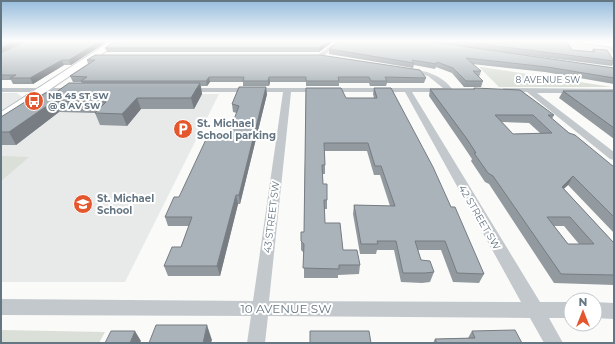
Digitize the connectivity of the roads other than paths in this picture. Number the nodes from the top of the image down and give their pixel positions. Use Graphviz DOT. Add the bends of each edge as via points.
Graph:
graph roads {
  1 [pos="93,57"];
  2 [pos="325,57"];
  3 [pos="332,58"];
  4 [pos="397,68"];
  5 [pos="1,90"];
  6 [pos="43,90"];
  7 [pos="81,90"];
  8 [pos="180,90"];
  9 [pos="287,90"];
  10 [pos="407,90"];
  11 [pos="448,90"];
  12 [pos="458,90"];
  13 [pos="500,90"];
  14 [pos="529,90"];
  15 [pos="614,90"];
  16 [pos="1,117"];
  17 [pos="614,157"];
  18 [pos="1,307"];
  19 [pos="259,309"];
  20 [pos="534,310"];
  21 [pos="563,310"];
  22 [pos="603,310"];
  23 [pos="614,311"];
  24 [pos="256,343"];
  25 [pos="554,343"];
  1 -- 6 [label="street"];
  2 -- 3 [label="street"];
  4 -- 11 [label="street" via="434,76 440,79"];
  5 -- 6 [label="street"];
  6 -- 7 [label="street"];
  6 -- 16 [label="street"];
  8 -- 9 [label="street"];
  9 -- 10 [label="street"];
  9 -- 19 [label="street, 43 STREET SW"];
  10 -- 11 [label="street"];
  10 -- 20 [label="street, 42 STREET SW"];
  11 -- 12 [label="street"];
  13 -- 14 [label="street, 8 AVENUE SW"];
  14 -- 15 [label="street, 8 AVENUE SW"];
  14 -- 17 [label="street"];
  18 -- 19 [label="street, 10 AVENUE SW"];
  19 -- 20 [label="street, 10 AVENUE SW"];
  19 -- 24 [label="street, 43 STREET SW"];
  20 -- 21 [label="street, 10 AVENUE SW"];
  20 -- 25 [label="street, 42 STREET SW"];
  22 -- 23 [label="street"];
}
